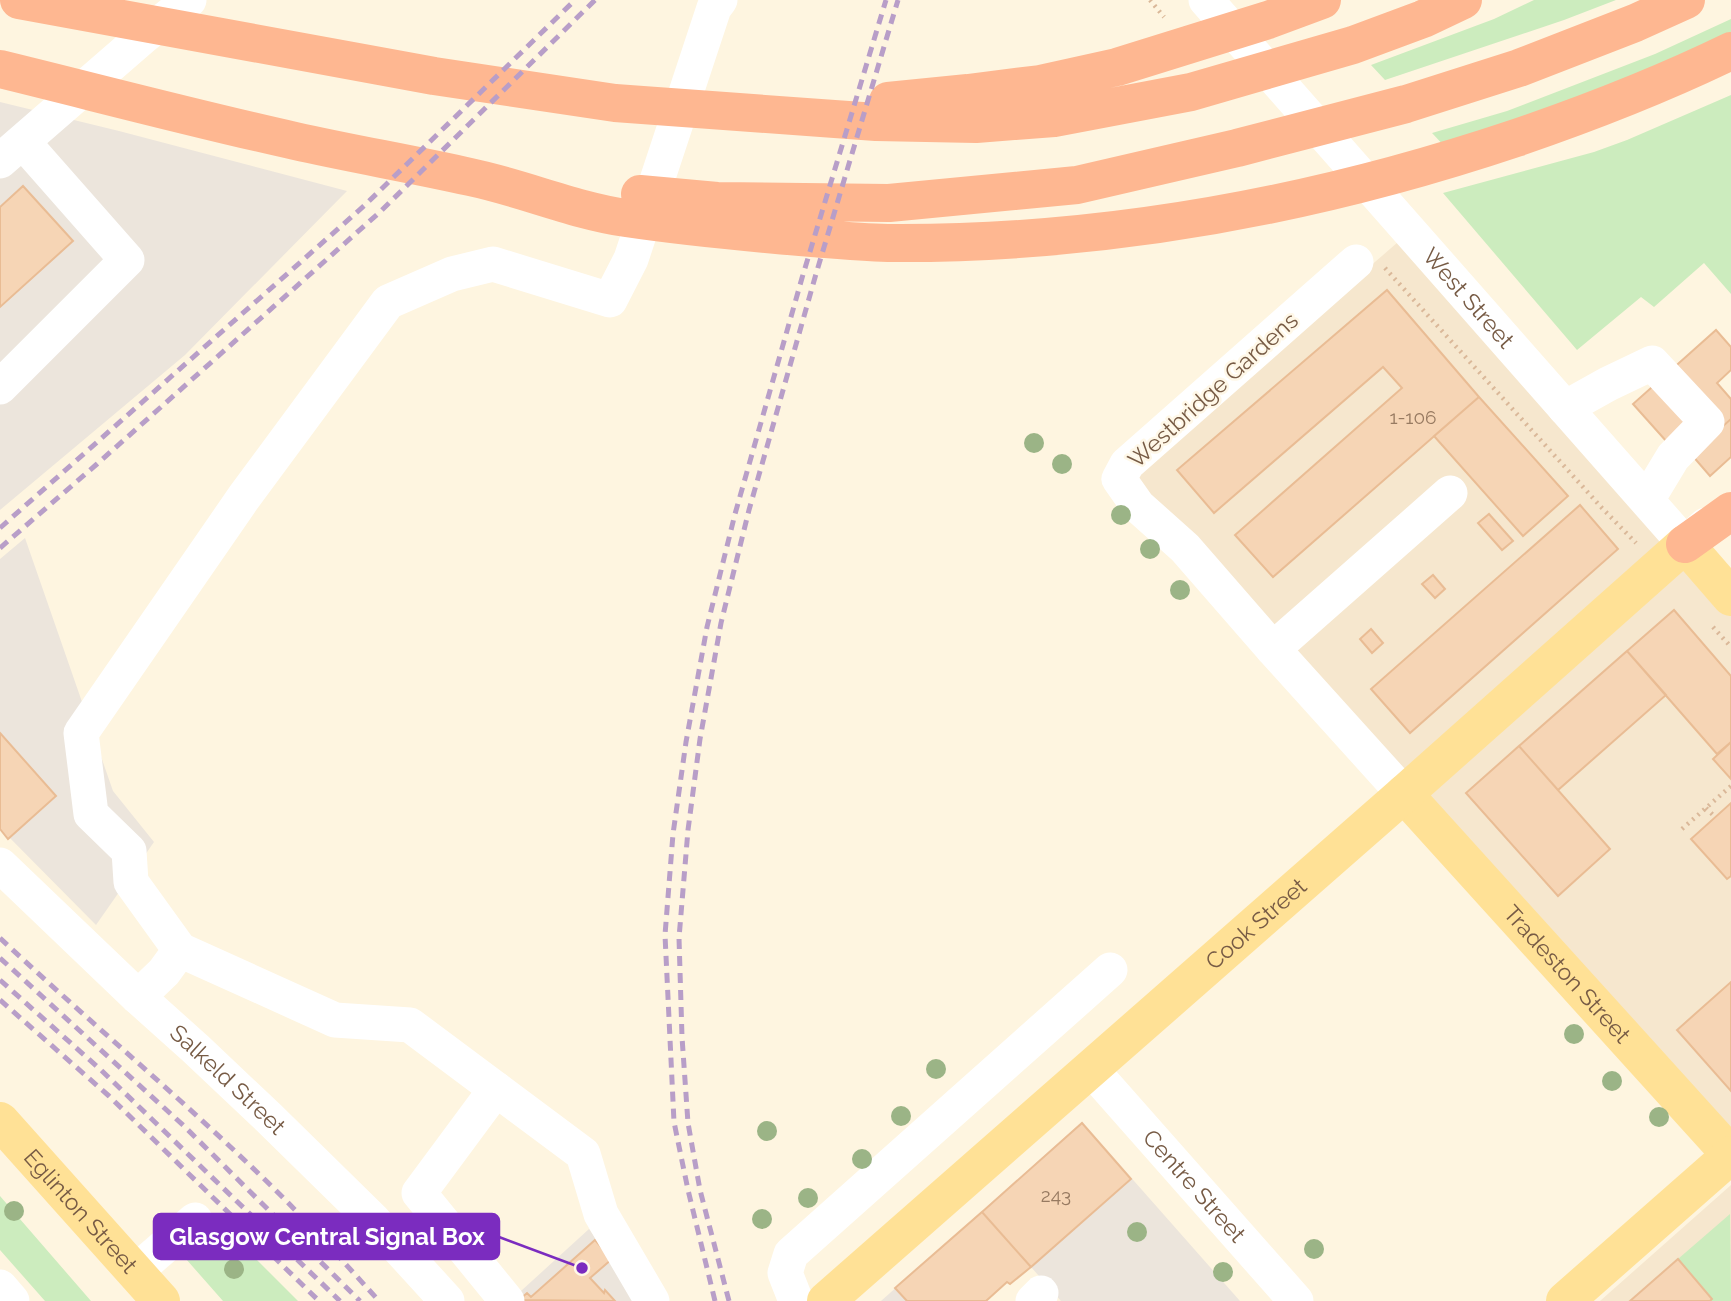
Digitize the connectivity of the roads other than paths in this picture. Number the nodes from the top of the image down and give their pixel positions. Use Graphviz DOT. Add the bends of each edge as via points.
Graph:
graph roads {
  1 [pos="19,0"];
  2 [pos="189,0"];
  3 [pos="720,0"];
  4 [pos="1206,0"];
  5 [pos="1463,0"];
  6 [pos="1686,0"];
  7 [pos="1319,1"];
  8 [pos="1731,51"];
  9 [pos="0,69"];
  10 [pos="764,113"];
  11 [pos="11,152"];
  12 [pos="485,180"];
  13 [pos="1367,261"];
  14 [pos="0,387"];
  15 [pos="1565,408"];
  16 [pos="1450,493"];
  17 [pos="1647,500"];
  18 [pos="1731,503"];
  19 [pos="1731,511"];
  20 [pos="1672,555"];
  21 [pos="1719,609"];
  22 [pos="1273,649"];
  23 [pos="1405,794"];
  24 [pos="0,865"];
  25 [pos="180,950"];
  26 [pos="1110,970"];
  27 [pos="138,997"];
  28 [pos="1091,1069"];
  29 [pos="496,1089"];
  30 [pos="0,1121"];
  31 [pos="1731,1155"];
  32 [pos="195,1220"];
  33 [pos="135,1272"];
  34 [pos="0,1287"];
  35 [pos="12,1301"];
  36 [pos="161,1301"];
  37 [pos="447,1301"];
  38 [pos="507,1301"];
  39 [pos="652,1301"];
  40 [pos="796,1301"];
  41 [pos="826,1301"];
  42 [pos="1296,1301"];
  43 [pos="1565,1301"];
  1 -- 10 [label="highway" via="460,80 615,103"];
  2 -- 11 [label="street"];
  3 -- 25 [label="street" via="631,259 610,300 493,264 452,274 388,302 244,497 81,733 91,814 129,851 131,883"];
  4 -- 15 [label="street, West Street"];
  5 -- 10 [label="highway" via="1353,45 1191,93 1054,118 975,124"];
  6 -- 12 [label="highway" via="1518,68 1406,104 1077,185 889,203 717,201"];
  7 -- 10 [label="highway" via="1117,67 1040,84"];
  8 -- 12 [label="highway" via="1582,116 1455,158 1277,203 1104,231 1015,240 889,243 764,234 623,218"];
  9 -- 12 [label="highway" via="294,141"];
  11 -- 14 [label="street" via="127,260"];
  13 -- 22 [label="street, Westbridge Gardens" via="1127,464 1118,480"];
  15 -- 17 [label="street, West Street"];
  15 -- 17 [label="street" via="1652,363 1707,422 1673,457"];
  16 -- 22 [label="street"];
  17 -- 20 [label="street, West Street"];
  18 -- 20 [label="street"];
  19 -- 20 [label="highway"];
  20 -- 21 [label="main road, West Street"];
  20 -- 23 [label="main road, Cook Street"];
  22 -- 23 [label="street, Westbridge Gardens"];
  23 -- 28 [label="main road, Cook Street"];
  23 -- 31 [label="main road, Tradeston Street"];
  24 -- 27 [label="street, Salkeld Street"];
  25 -- 27 [label="street"];
  25 -- 29 [label="street" via="335,1020 410,1025"];
  26 -- 40 [label="street" via="791,1254 785,1273"];
  27 -- 37 [label="street, Salkeld Street" via="340,1187"];
  28 -- 41 [label="main road, Cook Street"];
  28 -- 42 [label="street, Centre Street"];
  29 -- 38 [label="street" via="419,1193"];
  29 -- 39 [label="street" via="583,1154 601,1213"];
  30 -- 33 [label="main road, Eglinton Street"];
  31 -- 43 [label="main road"];
  32 -- 33 [label="street"];
  33 -- 36 [label="main road, Eglinton Street"];
  34 -- 35 [label="street"];
}
